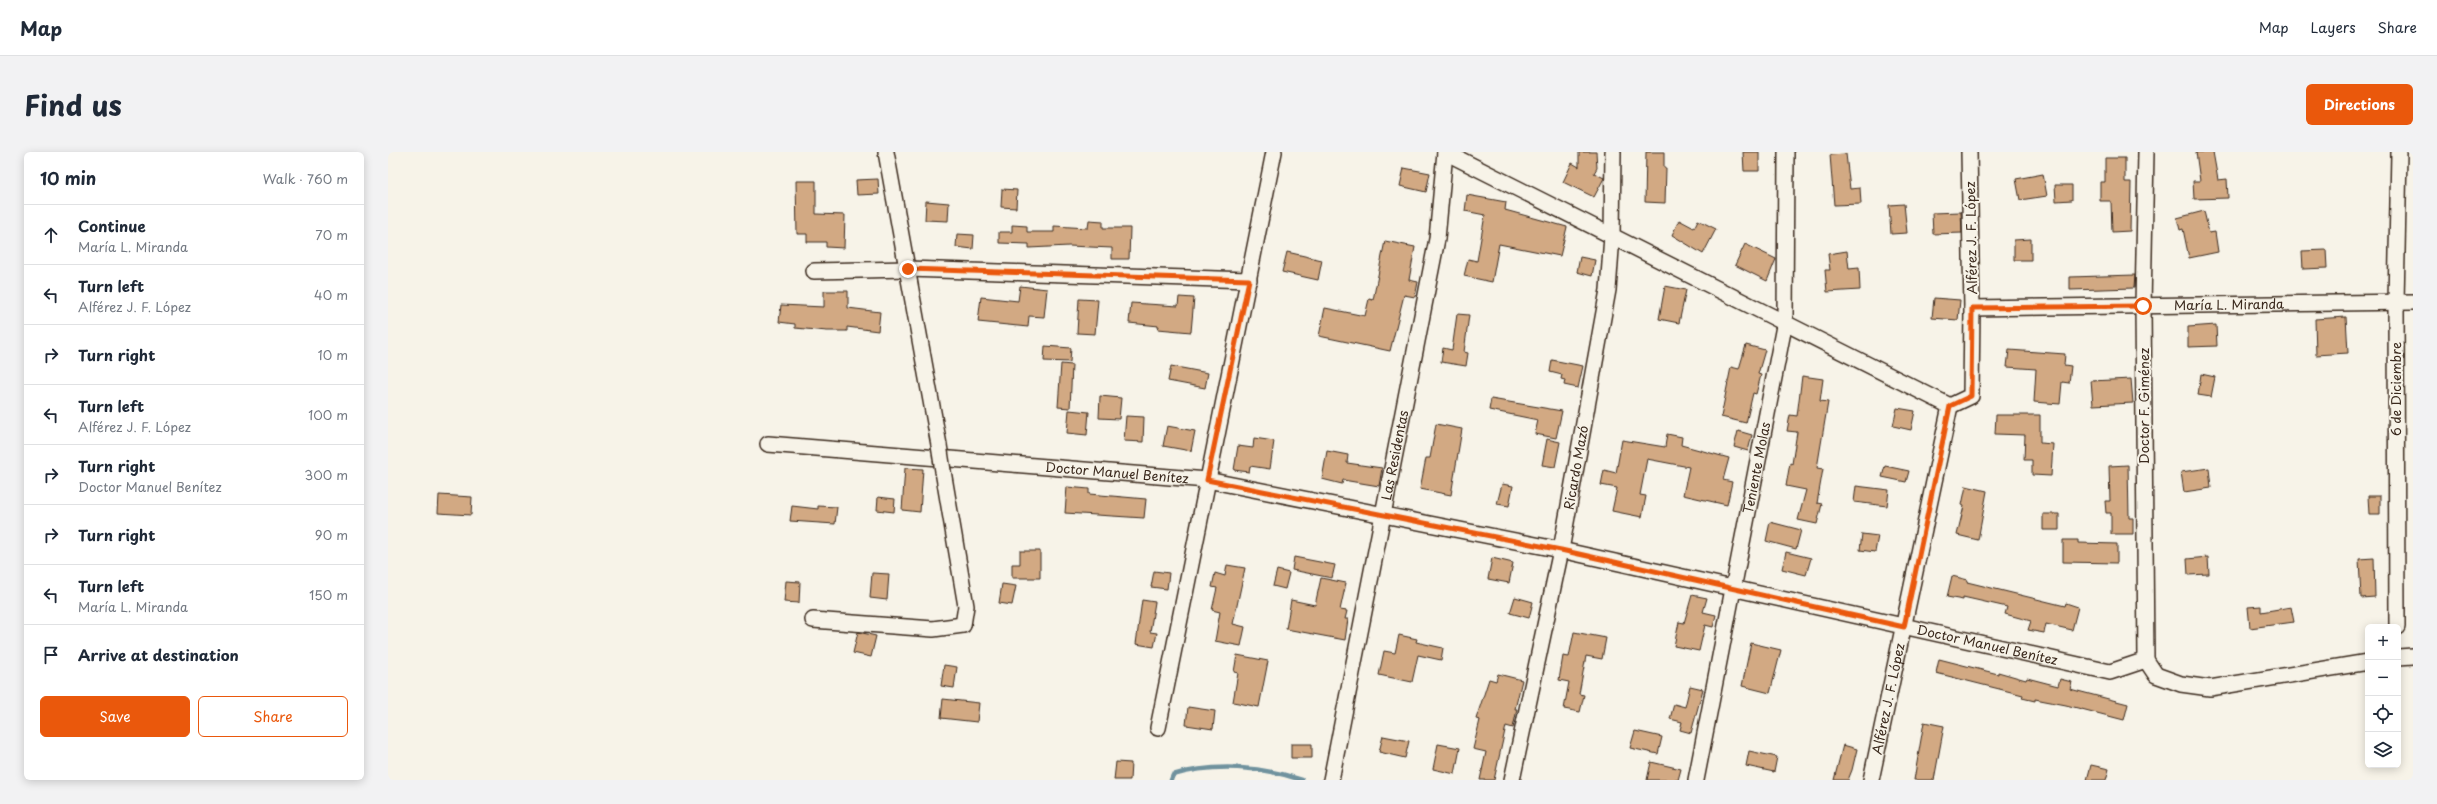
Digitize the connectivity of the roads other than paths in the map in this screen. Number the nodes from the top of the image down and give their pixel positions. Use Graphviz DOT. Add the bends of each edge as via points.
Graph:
graph roads {
  1 [pos="886,152"];
  2 [pos="1274,152"];
  3 [pos="1445,152"];
  4 [pos="1613,152"];
  5 [pos="1786,152"];
  6 [pos="1969,152"];
  7 [pos="2146,152"];
  8 [pos="2399,152"];
  9 [pos="1612,236"];
  10 [pos="908,269"];
  11 [pos="814,271"];
  12 [pos="1249,280"];
  13 [pos="2396,302"];
  14 [pos="2413,302"];
  15 [pos="2143,306"];
  16 [pos="1972,308"];
  17 [pos="1784,321"];
  18 [pos="1950,406"];
  19 [pos="768,444"];
  20 [pos="1207,480"];
  21 [pos="1383,515"];
  22 [pos="1561,550"];
  23 [pos="1734,588"];
  24 [pos="813,620"];
  25 [pos="2397,624"];
  26 [pos="1904,627"];
  27 [pos="2413,656"];
  28 [pos="2401,657"];
  29 [pos="2146,660"];
  30 [pos="2365,662"];
  31 [pos="1158,728"];
  32 [pos="1332,774"];
  33 [pos="1512,780"];
  34 [pos="1696,780"];
  35 [pos="1871,780"];
  1 -- 10 [label="street"];
  2 -- 12 [label="street"];
  3 -- 9 [label="street"];
  3 -- 21 [label="street, Las Residentas" via="1437,239"];
  4 -- 9 [label="street, Ricardo Mazó"];
  5 -- 17 [label="street, Teniente Molas"];
  6 -- 16 [label="street, Alférez J. F. López"];
  7 -- 15 [label="street, Doctor F. Giménez"];
  8 -- 13 [label="street, 6 de Diciembre"];
  9 -- 17 [label="street"];
  9 -- 22 [label="street, Ricardo Mazó" via="1608,290"];
  10 -- 11 [label="street"];
  10 -- 12 [label="street"];
  10 -- 24 [label="street, bridge" via="966,606 963,625 933,629"];
  12 -- 20 [label="street"];
  13 -- 14 [label="street, María L. Miranda"];
  13 -- 15 [label="street, María L. Miranda"];
  13 -- 25 [label="street, 6 de Diciembre"];
  15 -- 16 [label="street, María L. Miranda"];
  15 -- 29 [label="street, Doctor F. Giménez"];
  16 -- 18 [label="street, Alférez J. F. López" via="1971,396"];
  17 -- 18 [label="street"];
  17 -- 23 [label="street, Teniente Molas"];
  18 -- 26 [label="street, Alférez J. F. López"];
  19 -- 20 [label="street, Doctor Manuel Benítez"];
  20 -- 21 [label="street, Doctor Manuel Benítez"];
  20 -- 31 [label="street"];
  21 -- 22 [label="street, Doctor Manuel Benítez"];
  21 -- 32 [label="street, Las Residentas"];
  22 -- 23 [label="street, Doctor Manuel Benítez"];
  22 -- 33 [label="street, Ricardo Mazó"];
  23 -- 26 [label="street, Doctor Manuel Benítez"];
  23 -- 34 [label="street, Teniente Molas"];
  26 -- 29 [label="street, Doctor Manuel Benítez" via="2110,672"];
  26 -- 35 [label="street, Alférez J. F. López"];
  27 -- 28 [label="street"];
  29 -- 30 [label="street" via="2156,675 2181,684 2210,688"];
}
